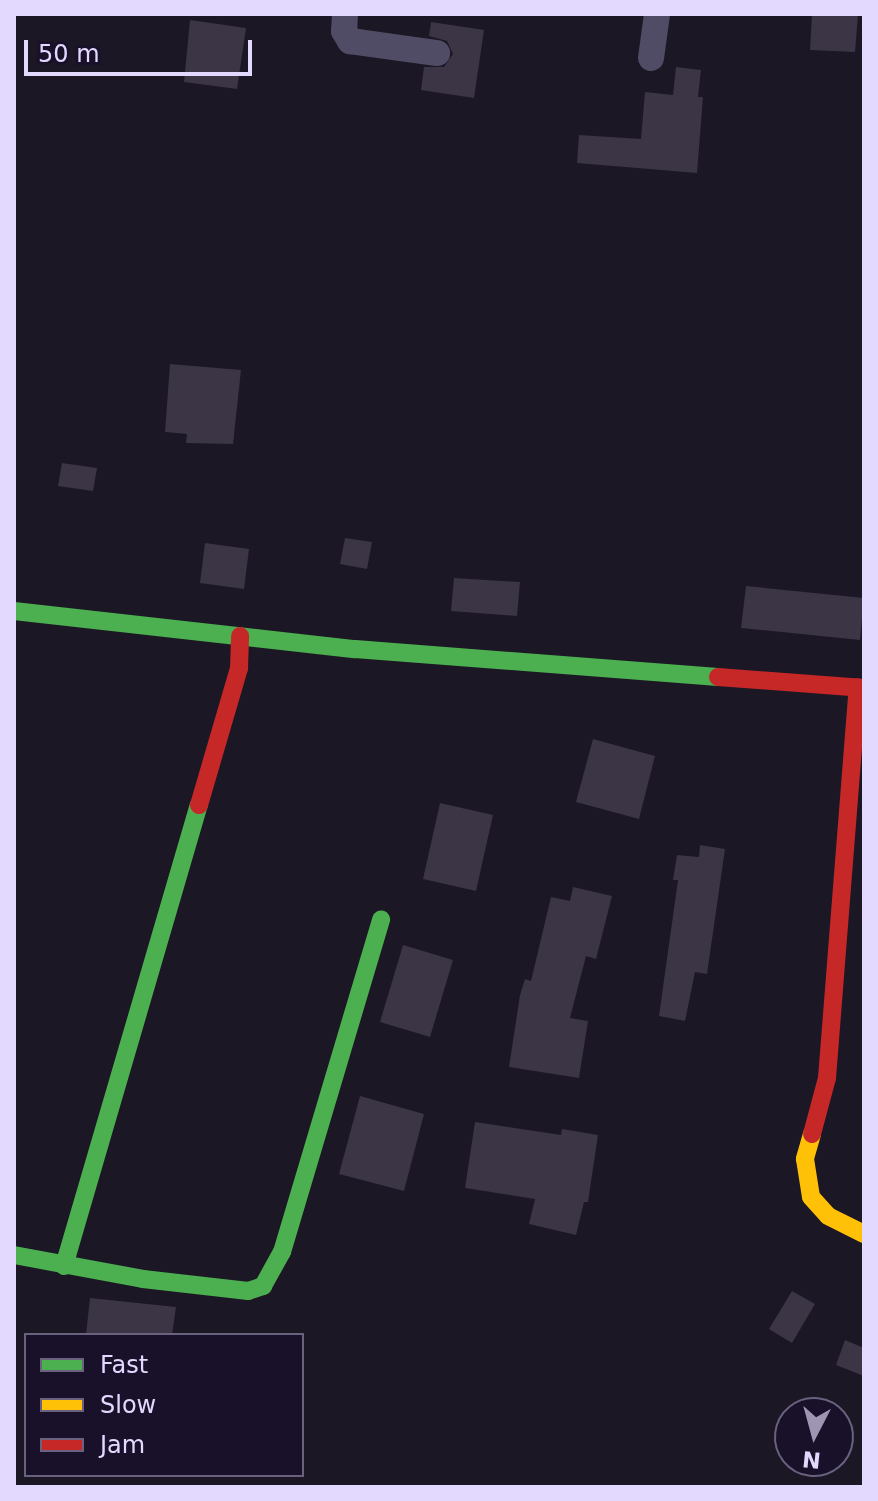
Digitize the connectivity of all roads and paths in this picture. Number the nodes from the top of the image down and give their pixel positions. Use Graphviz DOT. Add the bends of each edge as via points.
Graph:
graph roads {
  1 [pos="345,14"];
  2 [pos="657,14"];
  3 [pos="437,53"];
  4 [pos="651,58"];
  5 [pos="14,611"];
  6 [pos="240,636"];
  7 [pos="861,688"];
  8 [pos="381,919"];
  9 [pos="864,1234"];
  10 [pos="14,1255"];
  11 [pos="64,1266"];
  1 -- 3 [label="street" via="344,31 350,41"];
  2 -- 4 [label="street"];
  5 -- 6 [label="street"];
  6 -- 7 [label="street"];
  6 -- 11 [label="street" via="239,668"];
  7 -- 9 [label="street" via="827,1078 805,1159 811,1197 828,1216"];
  8 -- 11 [label="street" via="282,1252 263,1286 248,1291"];
  10 -- 11 [label="street"];
}
